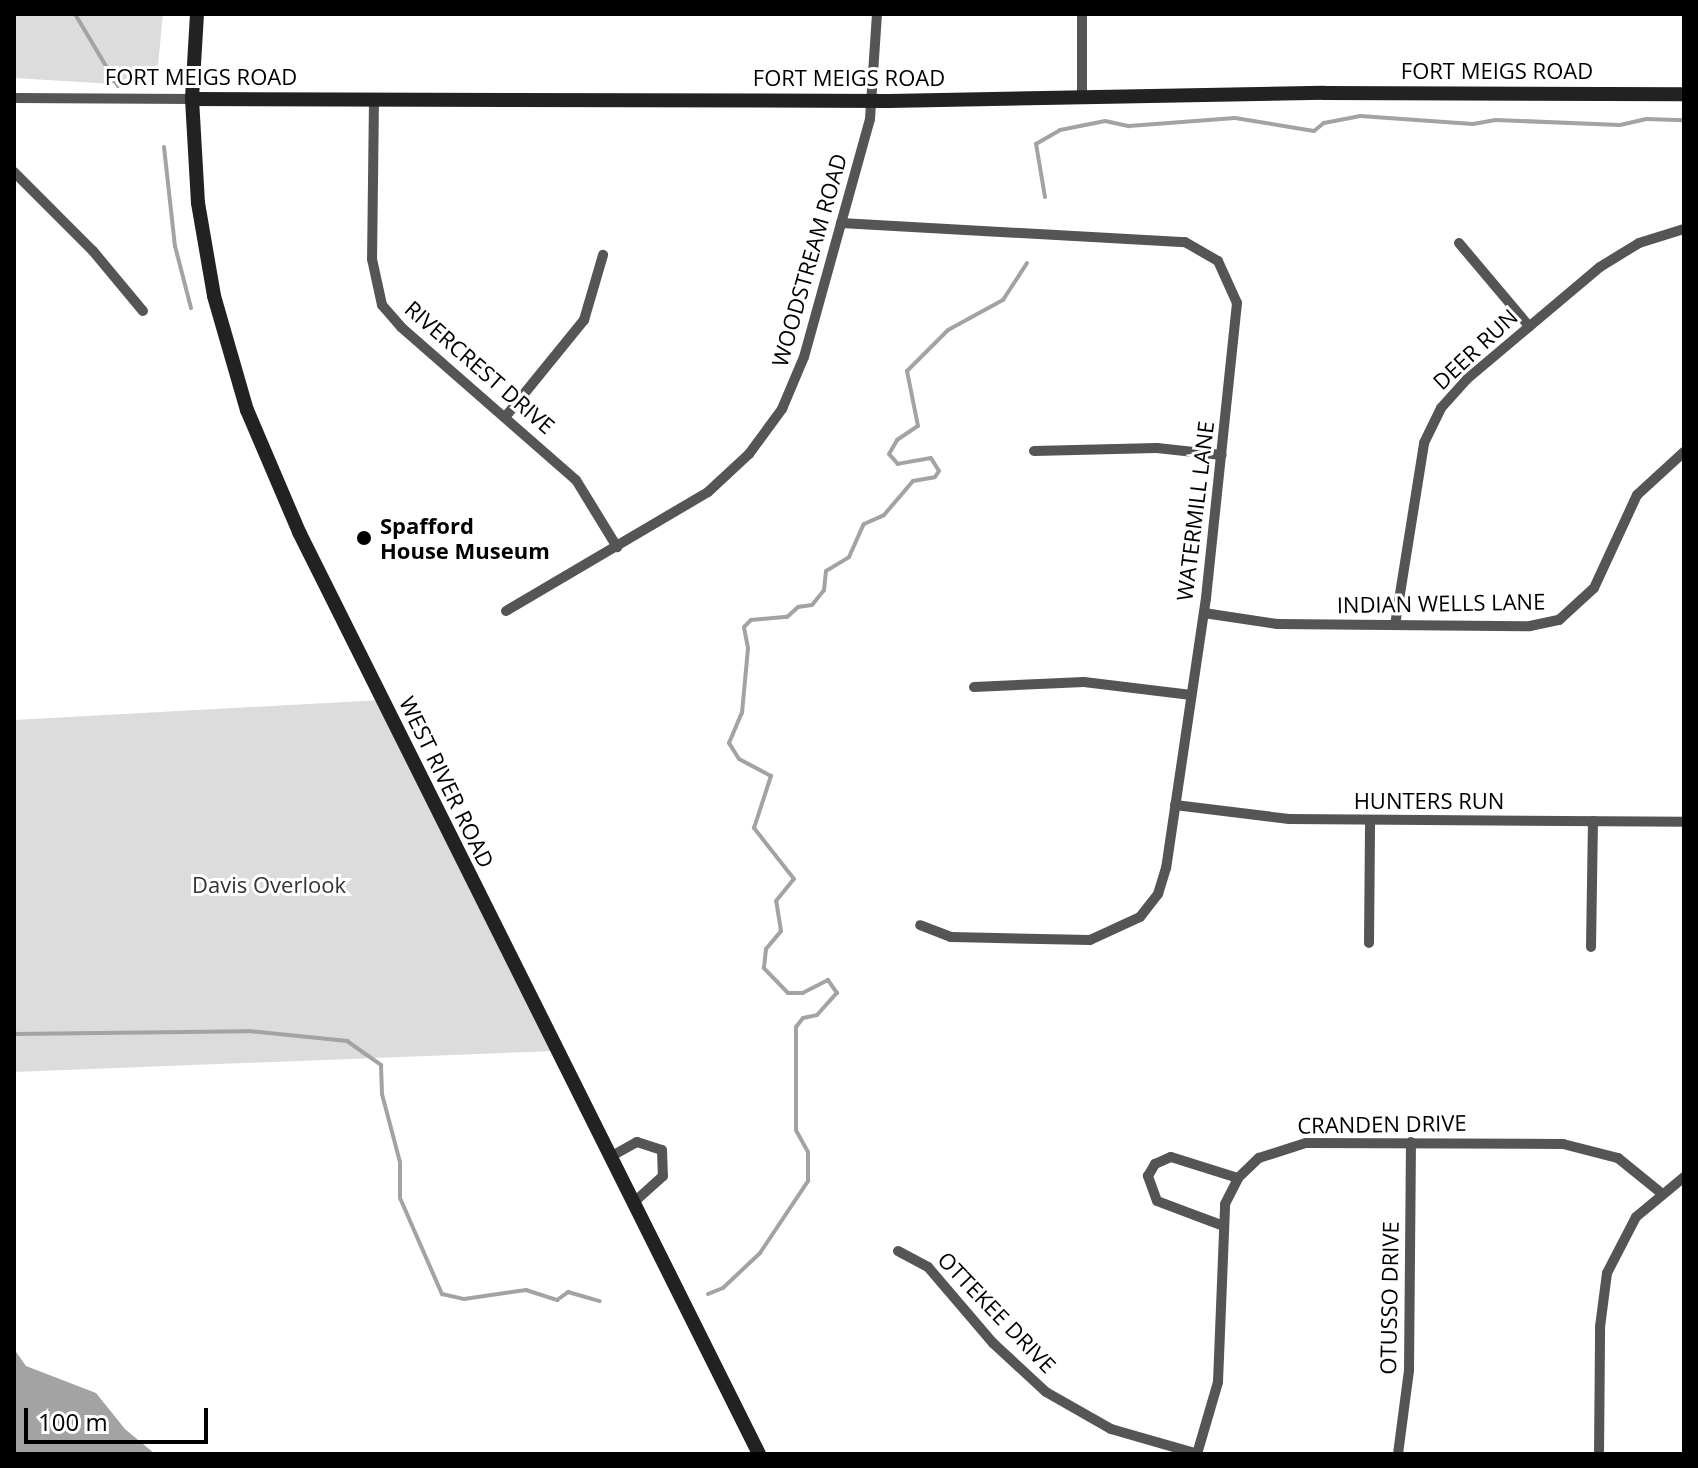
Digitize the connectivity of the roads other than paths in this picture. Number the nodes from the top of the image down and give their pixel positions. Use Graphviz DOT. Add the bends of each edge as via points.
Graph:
graph roads {
  1 [pos="197,14"];
  2 [pos="877,14"];
  3 [pos="1082,14"];
  4 [pos="1684,94"];
  5 [pos="1082,96"];
  6 [pos="14,98"];
  7 [pos="192,99"];
  8 [pos="374,99"];
  9 [pos="874,101"];
  10 [pos="14,172"];
  11 [pos="841,223"];
  12 [pos="1684,229"];
  13 [pos="1459,243"];
  14 [pos="603,255"];
  15 [pos="143,311"];
  16 [pos="1529,326"];
  17 [pos="506,416"];
  18 [pos="1034,451"];
  19 [pos="1684,452"];
  20 [pos="1222,455"];
  21 [pos="617,547"];
  22 [pos="506,611"];
  23 [pos="1204,613"];
  24 [pos="1395,625"];
  25 [pos="974,687"];
  26 [pos="1191,695"];
  27 [pos="1175,805"];
  28 [pos="1370,820"];
  29 [pos="1593,821"];
  30 [pos="1684,822"];
  31 [pos="920,925"];
  32 [pos="1369,943"];
  33 [pos="1591,947"];
  34 [pos="1411,1142"];
  35 [pos="610,1157"];
  36 [pos="1684,1177"];
  37 [pos="1238,1178"];
  38 [pos="1661,1193"];
  39 [pos="634,1202"];
  40 [pos="1221,1225"];
  41 [pos="898,1251"];
  42 [pos="759,1454"];
  43 [pos="1197,1454"];
  44 [pos="1398,1454"];
  45 [pos="1599,1454"];
  1 -- 7 [label="main road, WEST RIVER ROAD"];
  2 -- 9 [label="street, WOODSTREAM ROAD"];
  3 -- 5 [label="street"];
  4 -- 5 [label="main road, FORT MEIGS ROAD"];
  5 -- 9 [label="main road, FORT MEIGS ROAD"];
  6 -- 7 [label="street, FORT MEIGS ROAD"];
  7 -- 8 [label="main road, FORT MEIGS ROAD"];
  7 -- 35 [label="main road, WEST RIVER ROAD" via="205,252 247,410 299,532"];
  8 -- 9 [label="main road, FORT MEIGS ROAD"];
  8 -- 17 [label="street, RIVERCREST DRIVE" via="372,259 378,297 401,327"];
  9 -- 11 [label="street, WOODSTREAM ROAD"];
  10 -- 15 [label="street" via="93,251"];
  11 -- 20 [label="street, WATERMILL LANE" via="1167,239 1203,249 1229,276 1237,303"];
  11 -- 21 [label="street, WOODSTREAM ROAD" via="804,357 767,432 708,492"];
  12 -- 16 [label="street, DEER RUN" via="1623,252"];
  13 -- 16 [label="street"];
  14 -- 17 [label="street" via="584,320"];
  16 -- 24 [label="street, DEER RUN" via="1453,393 1431,425 1413,500"];
  17 -- 21 [label="street, RIVERCREST DRIVE" via="576,480"];
  18 -- 20 [label="street" via="1119,447"];
  19 -- 24 [label="street, INDIAN WELLS LANE" via="1637,495 1594,588 1567,616 1530,626"];
  20 -- 23 [label="street, WATERMILL LANE"];
  21 -- 22 [label="street, WOODSTREAM ROAD"];
  23 -- 24 [label="street, INDIAN WELLS LANE" via="1277,624"];
  23 -- 26 [label="street, WATERMILL LANE"];
  25 -- 26 [label="street" via="1084,682"];
  26 -- 27 [label="street, WATERMILL LANE"];
  27 -- 28 [label="street, HUNTERS RUN" via="1289,819"];
  27 -- 31 [label="street, WATERMILL LANE" via="1158,894 1140,917 1109,935 1090,940 951,937"];
  28 -- 29 [label="street, HUNTERS RUN"];
  28 -- 32 [label="street"];
  29 -- 30 [label="street, HUNTERS RUN"];
  29 -- 33 [label="street"];
  34 -- 37 [label="street, CRANDEN DRIVE" via="1286,1146 1259,1158"];
  34 -- 38 [label="street, CRANDEN DRIVE" via="1582,1146 1618,1158"];
  34 -- 44 [label="street, OTUSSO DRIVE" via="1409,1370"];
  35 -- 39 [label="main road, WEST RIVER ROAD"];
  35 -- 39 [label="street" via="637,1142 662,1150 663,1176"];
  36 -- 38 [label="street"];
  37 -- 40 [label="street"];
  37 -- 40 [label="street" via="1171,1157 1155,1164 1148,1176 1157,1201"];
  38 -- 45 [label="street" via="1626,1232 1607,1273 1600,1327"];
  39 -- 42 [label="main road, WEST RIVER ROAD"];
  40 -- 43 [label="street" via="1218,1382"];
  41 -- 43 [label="street, OTTEKEE DRIVE" via="928,1267 993,1343 1046,1392 1111,1429"];
}
